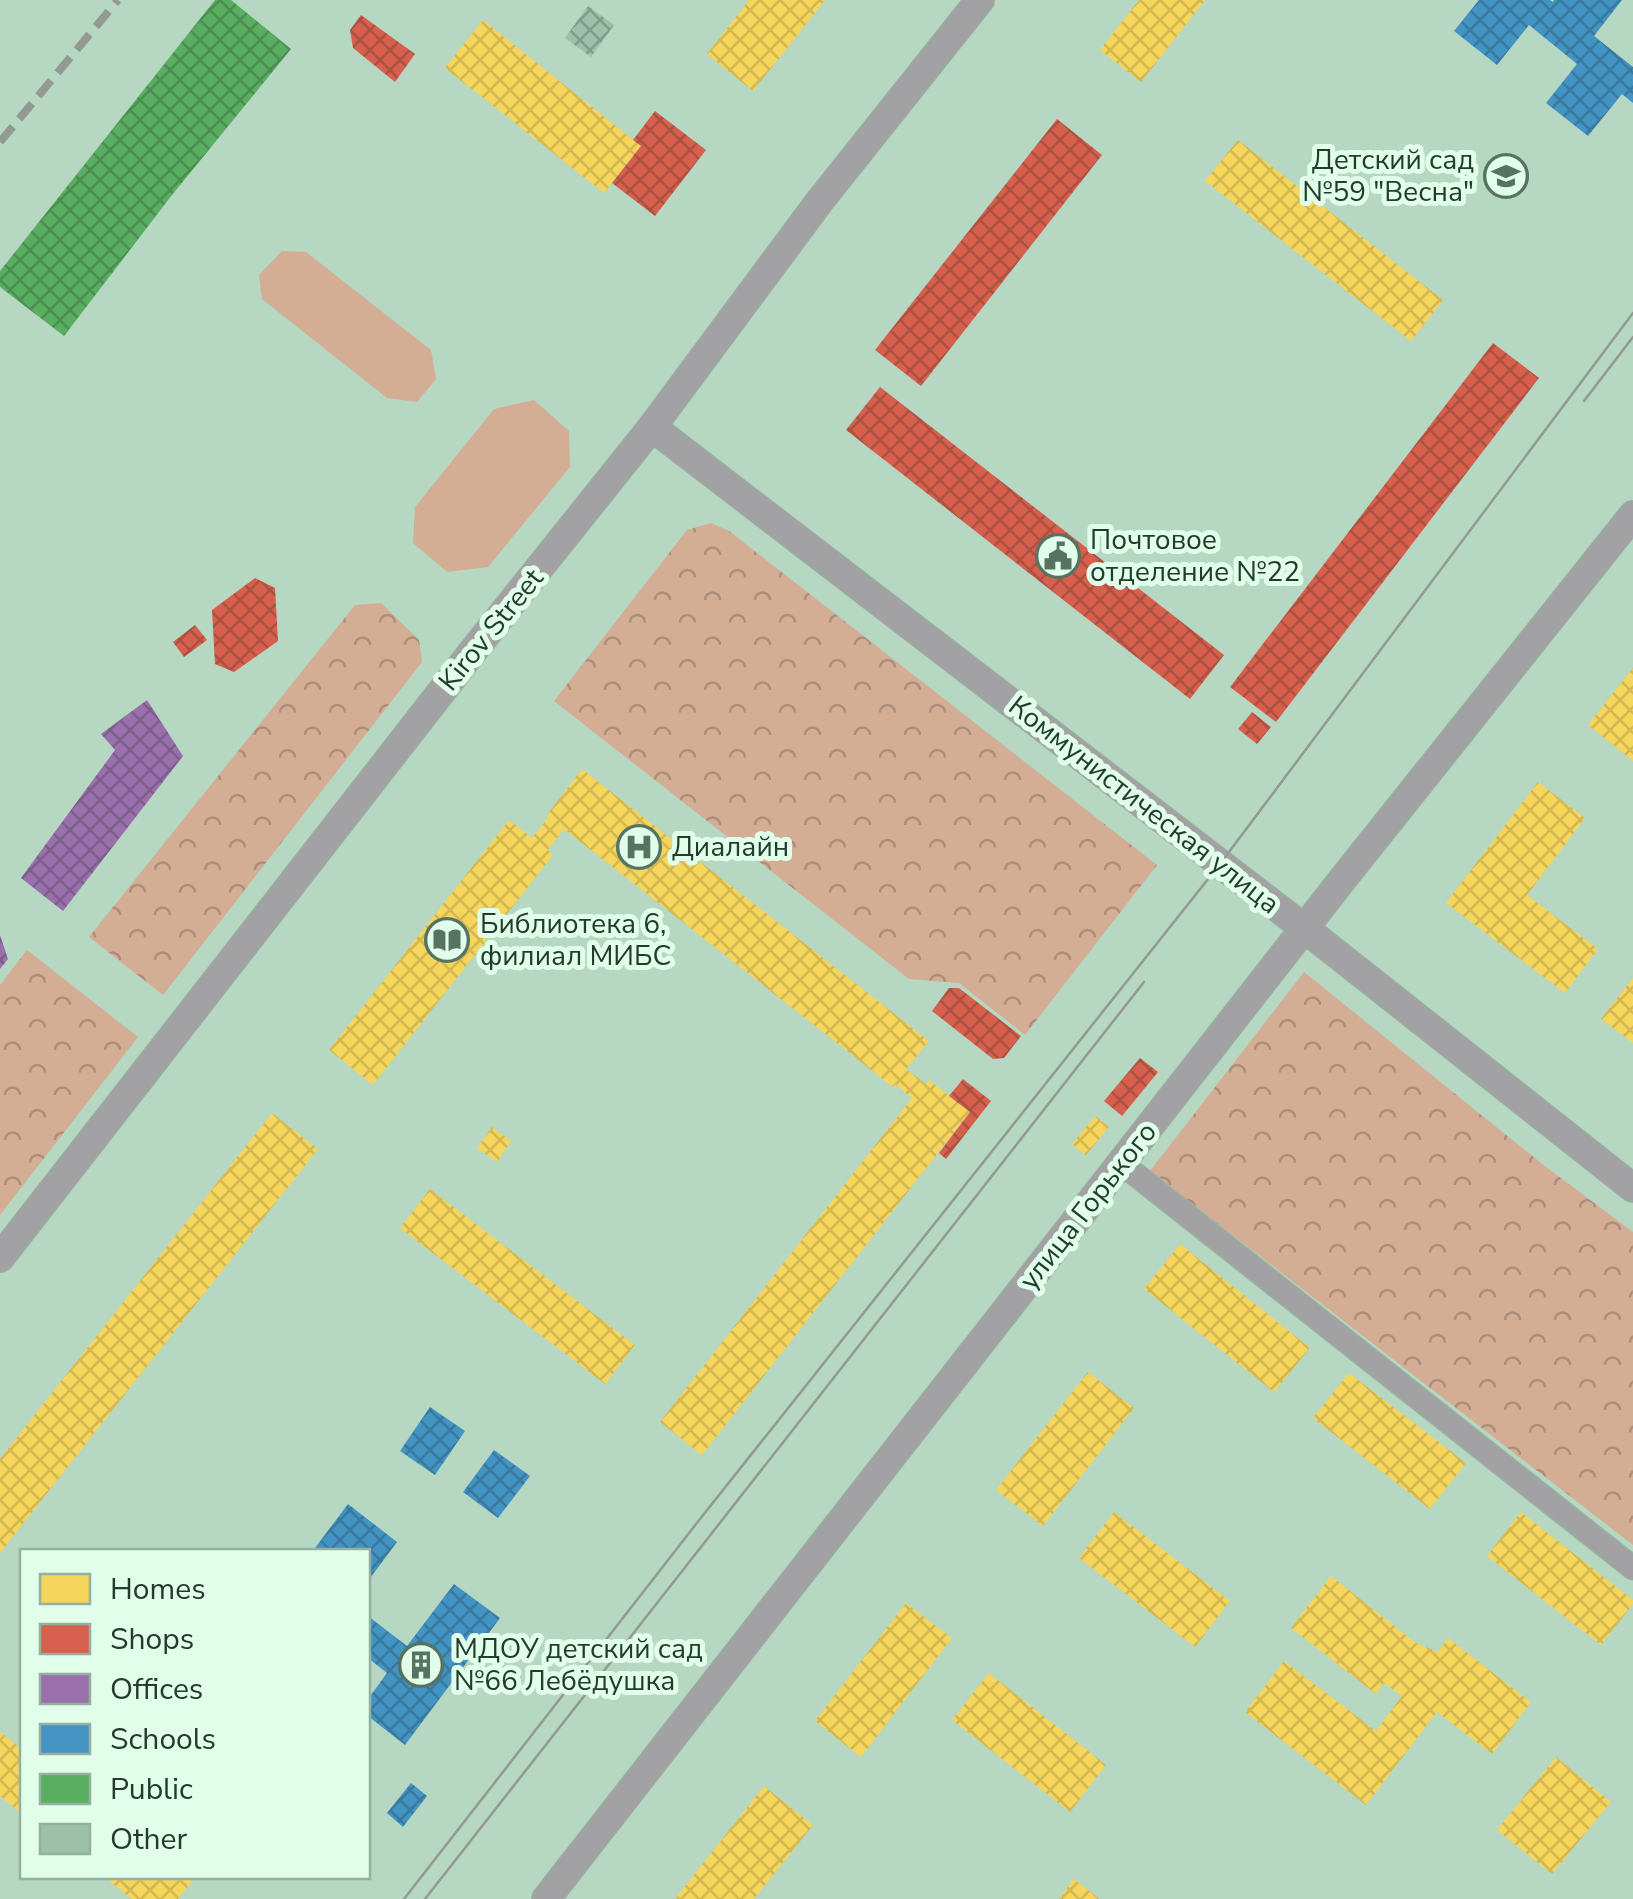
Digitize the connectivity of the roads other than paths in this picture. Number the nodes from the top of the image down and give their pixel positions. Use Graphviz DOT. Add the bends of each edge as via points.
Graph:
graph roads {
  1 [pos="980,0"];
  2 [pos="652,427"];
  3 [pos="1633,515"];
  4 [pos="1304,928"];
  5 [pos="1121,1163"];
  6 [pos="1633,1188"];
  7 [pos="0,1258"];
  8 [pos="1633,1568"];
  9 [pos="546,1899"];
  1 -- 2 [label="street, Kirov Street"];
  2 -- 4 [label="street, Коммунистическая улица"];
  2 -- 7 [label="street, Kirov Street"];
  3 -- 4 [label="street, улица Горького"];
  4 -- 5 [label="street, улица Горького"];
  4 -- 6 [label="street, Коммунистическая улица"];
  5 -- 8 [label="street"];
  5 -- 9 [label="street, улица Горького"];
}
